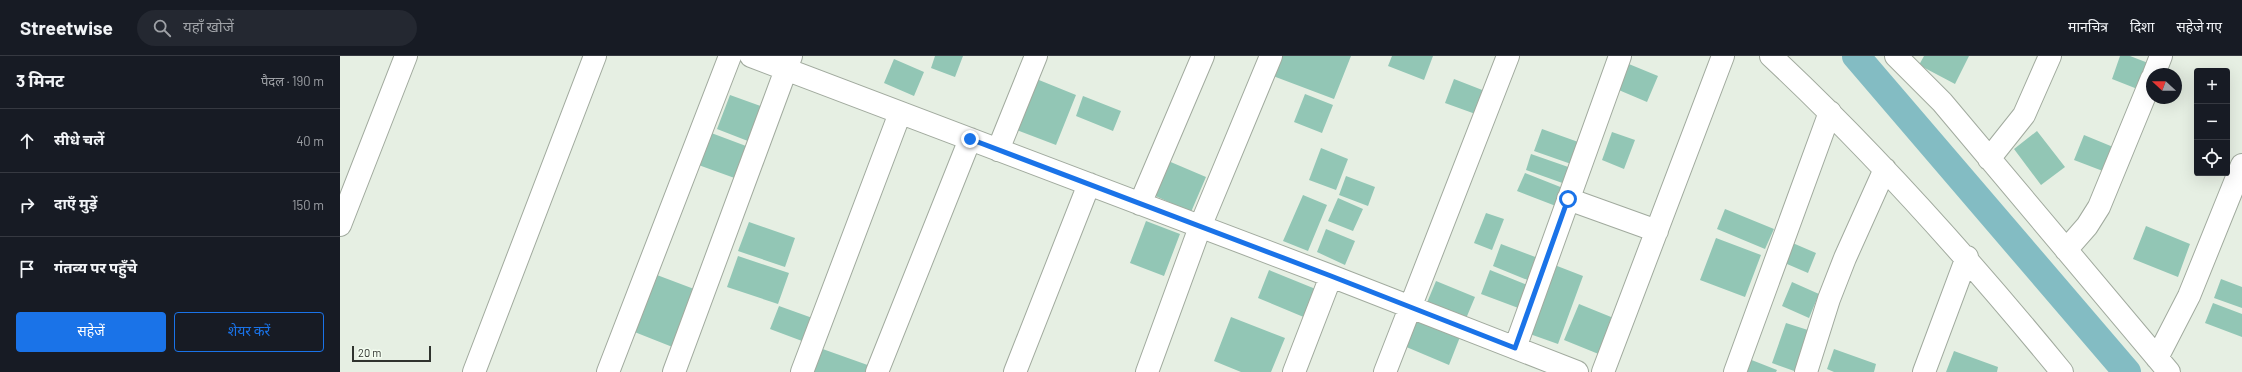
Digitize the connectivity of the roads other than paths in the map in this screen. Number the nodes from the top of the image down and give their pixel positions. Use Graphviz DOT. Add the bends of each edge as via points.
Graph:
graph roads {
  1 [pos="406,56"];
  2 [pos="595,56"];
  3 [pos="730,56"];
  4 [pos="751,56"];
  5 [pos="1036,56"];
  6 [pos="1203,56"];
  7 [pos="1271,56"];
  8 [pos="1508,56"];
  9 [pos="1620,56"];
  10 [pos="1723,56"];
  11 [pos="1771,56"];
  12 [pos="2050,56"];
  13 [pos="2161,56"];
  14 [pos="1898,57"];
  15 [pos="789,63"];
  16 [pos="2156,68"];
  17 [pos="2146,93"];
  18 [pos="1830,112"];
  19 [pos="900,113"];
  20 [pos="970,139"];
  21 [pos="998,150"];
  22 [pos="1989,159"];
  23 [pos="2242,165"];
  24 [pos="1885,169"];
  25 [pos="1089,184"];
  26 [pos="1568,199"];
  27 [pos="1140,204"];
  28 [pos="340,225"];
  29 [pos="1200,227"];
  30 [pos="1657,231"];
  31 [pos="2066,250"];
  32 [pos="1967,257"];
  33 [pos="1331,276"];
  34 [pos="1411,307"];
  35 [pos="1515,348"];
  36 [pos="2163,365"];
  37 [pos="1542,366"];
  38 [pos="474,372"];
  39 [pos="608,372"];
  40 [pos="674,372"];
  41 [pos="802,372"];
  42 [pos="877,372"];
  43 [pos="1015,372"];
  44 [pos="1147,372"];
  45 [pos="1294,372"];
  46 [pos="1385,372"];
  47 [pos="1577,372"];
  48 [pos="1603,372"];
  49 [pos="1735,372"];
  50 [pos="1806,372"];
  51 [pos="1924,372"];
  52 [pos="2062,372"];
  1 -- 28 [label="street"];
  2 -- 38 [label="street"];
  3 -- 39 [label="street"];
  4 -- 15 [label="street"];
  5 -- 21 [label="street"];
  6 -- 27 [label="street"];
  7 -- 29 [label="street"];
  8 -- 34 [label="street"];
  9 -- 26 [label="street"];
  10 -- 30 [label="street"];
  11 -- 18 [label="street"];
  12 -- 22 [label="street" via="2024,115"];
  13 -- 16 [label="street"];
  14 -- 22 [label="street" via="1942,102"];
  15 -- 19 [label="street"];
  15 -- 40 [label="street"];
  17 -- 31 [label="street" via="2099,207 2087,226"];
  18 -- 24 [label="street"];
  18 -- 49 [label="street"];
  19 -- 20 [label="street"];
  19 -- 41 [label="street"];
  20 -- 21 [label="street"];
  20 -- 42 [label="street"];
  21 -- 25 [label="street"];
  22 -- 31 [label="street"];
  23 -- 36 [label="street"];
  24 -- 32 [label="street"];
  24 -- 50 [label="street" via="1845,258"];
  25 -- 27 [label="street"];
  25 -- 43 [label="street"];
  26 -- 30 [label="street"];
  26 -- 35 [label="street"];
  27 -- 29 [label="street"];
  29 -- 33 [label="street"];
  29 -- 44 [label="street"];
  30 -- 48 [label="street"];
  31 -- 36 [label="street"];
  32 -- 51 [label="street"];
  32 -- 52 [label="street"];
  33 -- 34 [label="street"];
  33 -- 45 [label="street"];
  34 -- 35 [label="street"];
  34 -- 46 [label="street"];
  35 -- 37 [label="street"];
  37 -- 47 [label="street"];
}
